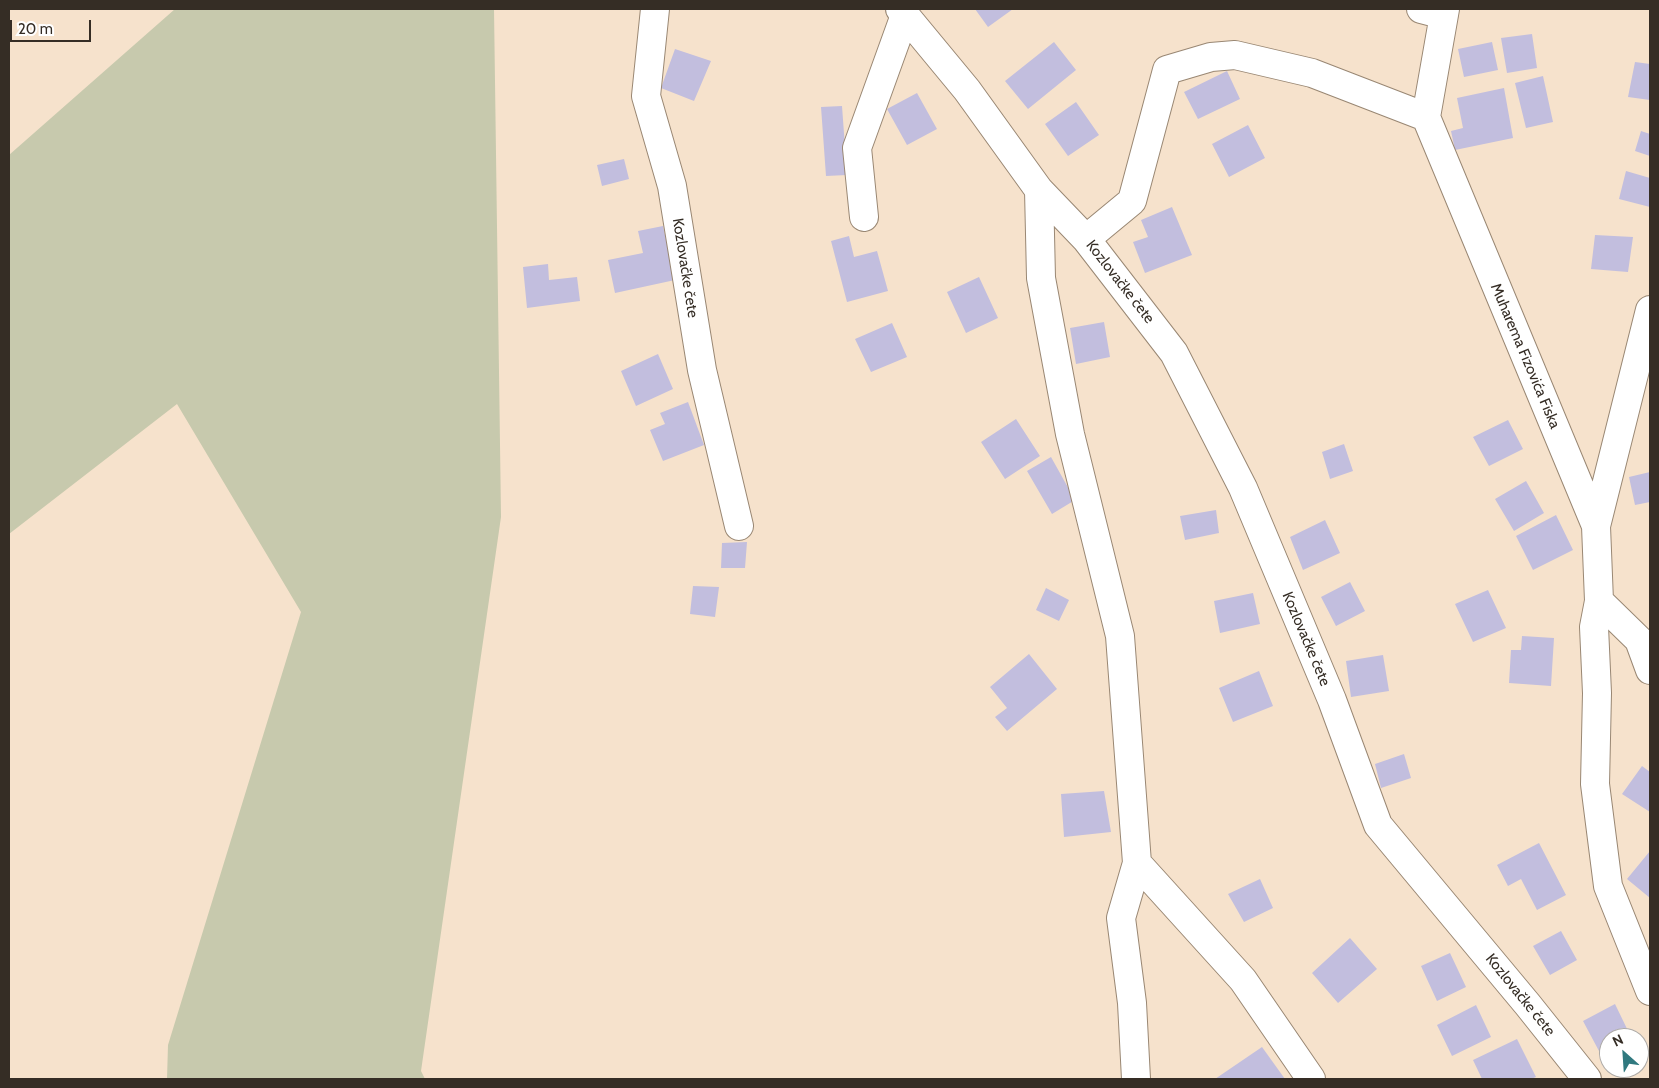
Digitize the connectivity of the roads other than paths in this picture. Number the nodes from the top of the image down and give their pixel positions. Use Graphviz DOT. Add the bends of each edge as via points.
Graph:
graph roads {
  1 [pos="655,9"];
  2 [pos="1437,11"];
  3 [pos="902,12"];
  4 [pos="1426,117"];
  5 [pos="1039,190"];
  6 [pos="864,217"];
  7 [pos="1086,239"];
  8 [pos="1650,310"];
  9 [pos="739,526"];
  10 [pos="1596,526"];
  11 [pos="1599,601"];
  12 [pos="1645,639"];
  13 [pos="1650,670"];
  14 [pos="1137,863"];
  15 [pos="1650,991"];
  16 [pos="1136,1079"];
  17 [pos="1311,1079"];
  18 [pos="1587,1079"];
  1 -- 9 [label="street, Kozlovačke čete" via="646,96 672,186 702,370"];
  2 -- 4 [label="street"];
  3 -- 5 [label="street, Kozlovačke čete" via="967,90"];
  3 -- 6 [label="street, Kozlovačke čete" via="857,148"];
  4 -- 7 [label="street" via="1312,73 1235,55 1211,57 1167,70 1132,200"];
  4 -- 10 [label="street, Muharema Fizovića Fiska"];
  5 -- 7 [label="street, Kozlovačke čete"];
  5 -- 14 [label="street" via="1041,278 1070,434 1120,636"];
  7 -- 18 [label="street, Kozlovačke čete" via="1174,353 1243,488 1332,700 1378,825"];
  8 -- 10 [label="street"];
  10 -- 11 [label="street, Muharema Fizovića Fiska"];
  11 -- 12 [label="street"];
  11 -- 15 [label="street, Muharema Fizovića Fiska" via="1594,627 1597,693 1595,784 1608,886"];
  12 -- 13 [label="street"];
  14 -- 16 [label="street" via="1121,918 1132,1003"];
  14 -- 17 [label="street" via="1243,980"];
}
